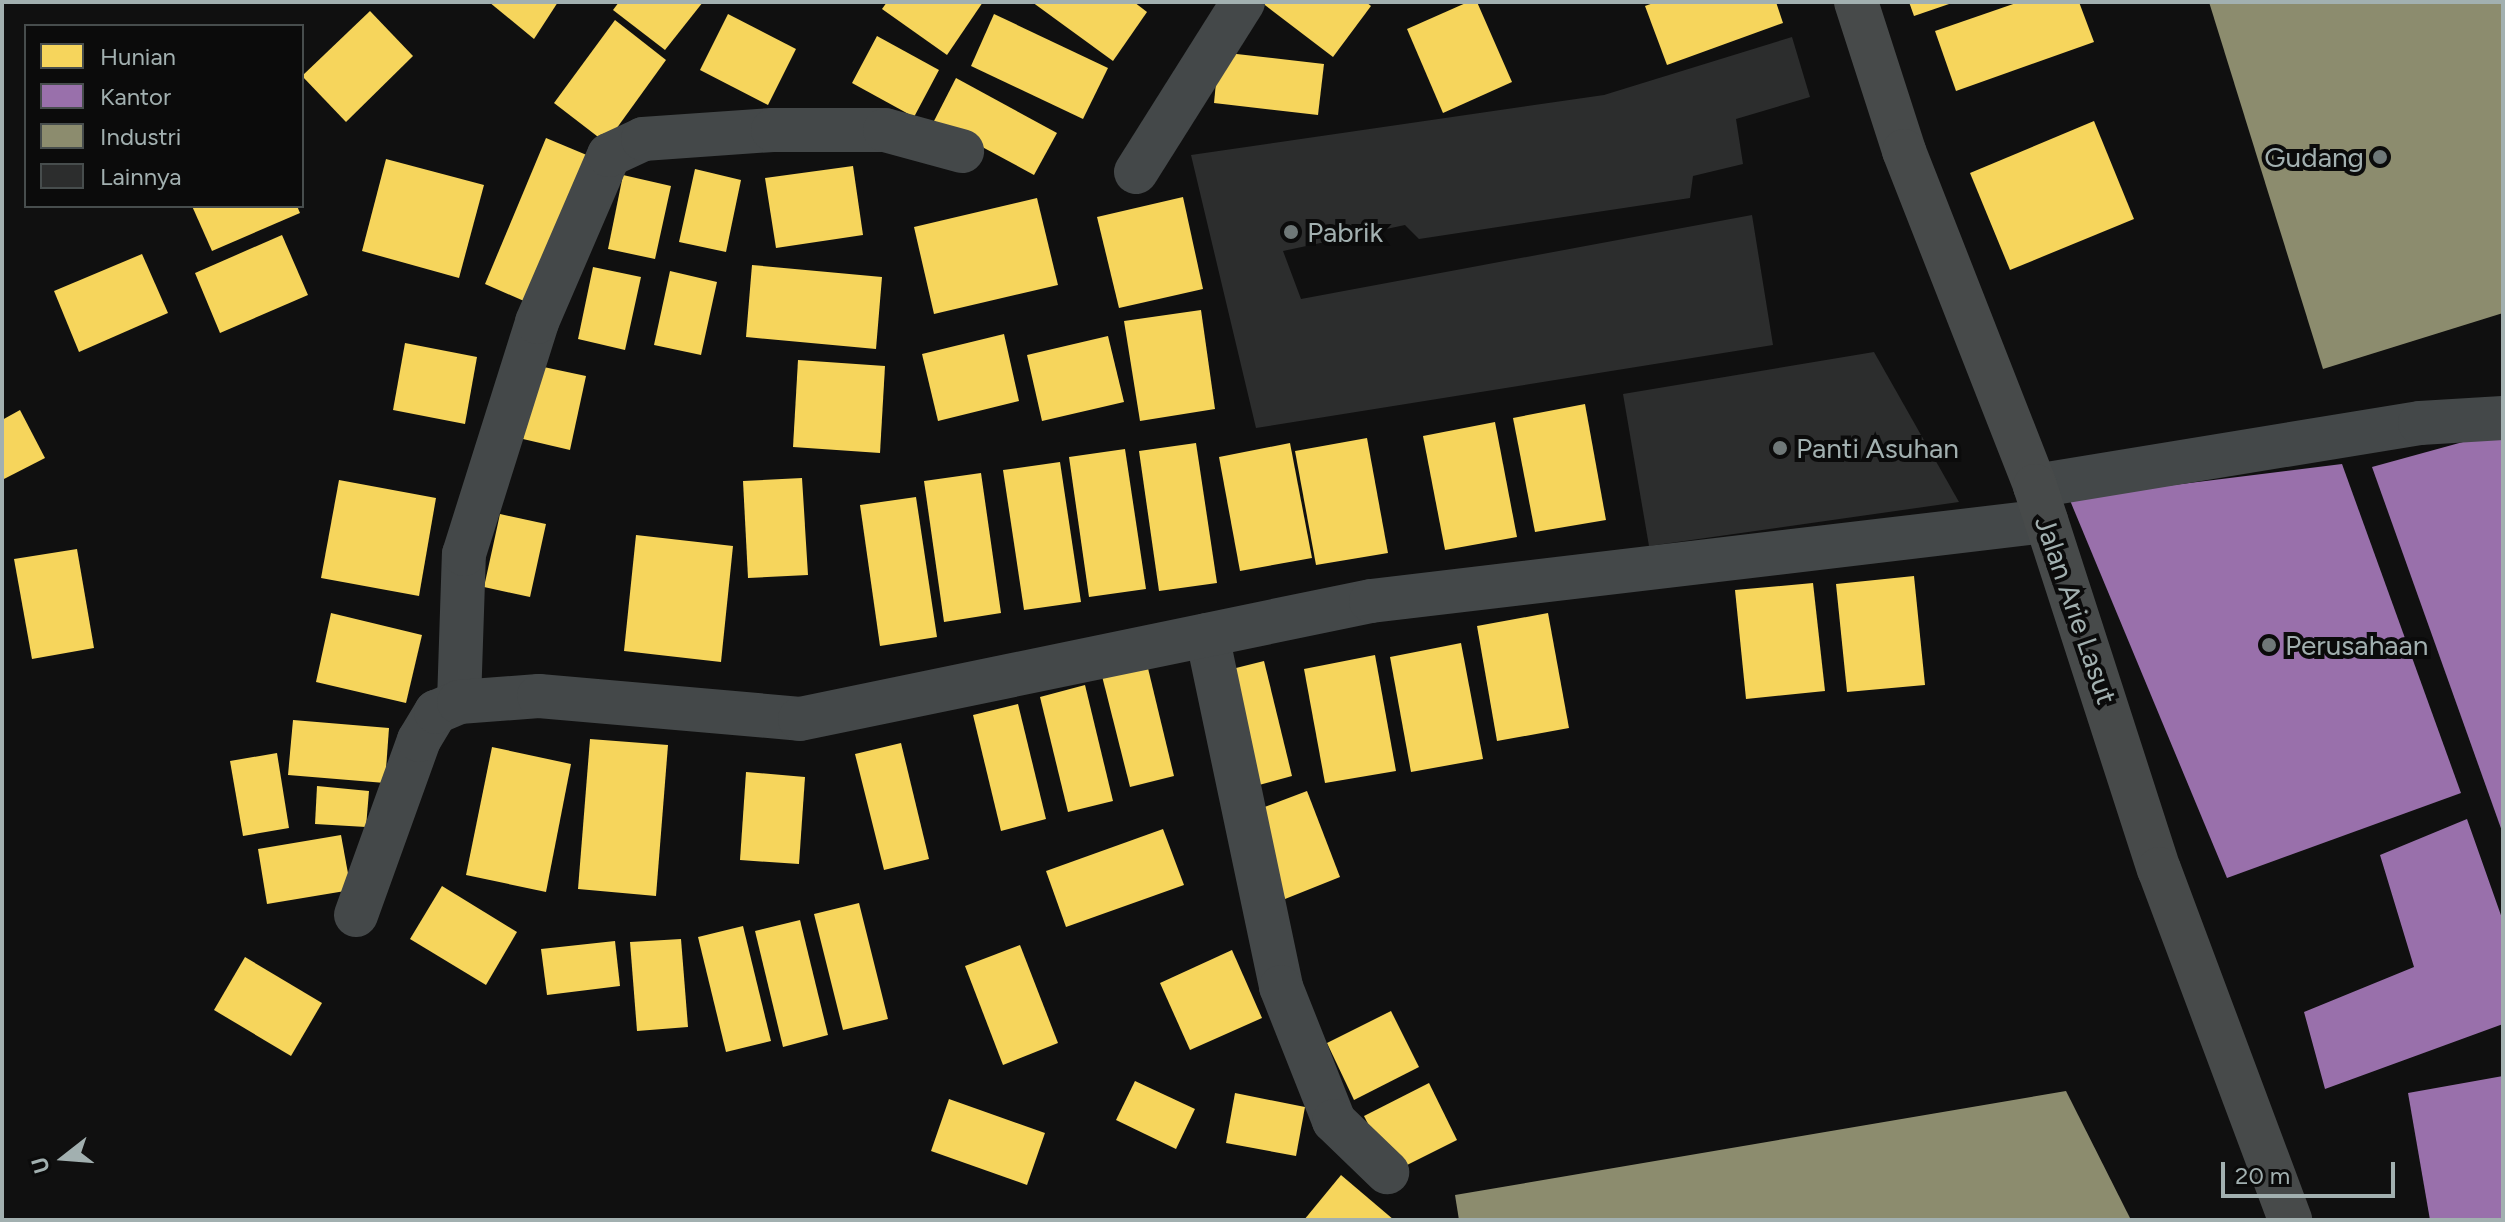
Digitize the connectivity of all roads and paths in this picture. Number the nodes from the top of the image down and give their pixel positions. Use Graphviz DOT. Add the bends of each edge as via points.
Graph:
graph roads {
  1 [pos="1243,2"];
  2 [pos="1856,2"];
  3 [pos="962,151"];
  4 [pos="1136,172"];
  5 [pos="2503,418"];
  6 [pos="2041,504"];
  7 [pos="1207,635"];
  8 [pos="459,702"];
  9 [pos="356,915"];
  10 [pos="1387,1172"];
  11 [pos="2290,1220"];
  1 -- 4 [label="street"];
  2 -- 6 [label="main road, Jalan Arie Lasut" via="1904,151"];
  3 -- 8 [label="street" via="885,130 773,130 643,139 609,155 532,337 464,554"];
  5 -- 6 [label="street" via="2420,423"];
  6 -- 7 [label="street" via="1371,601"];
  6 -- 11 [label="main road, Jalan Arie Lasut" via="2159,869"];
  7 -- 8 [label="street" via="800,719 539,696"];
  7 -- 10 [label="street" via="1281,987 1334,1121"];
  8 -- 9 [label="street" via="436,712 419,740"];
}
